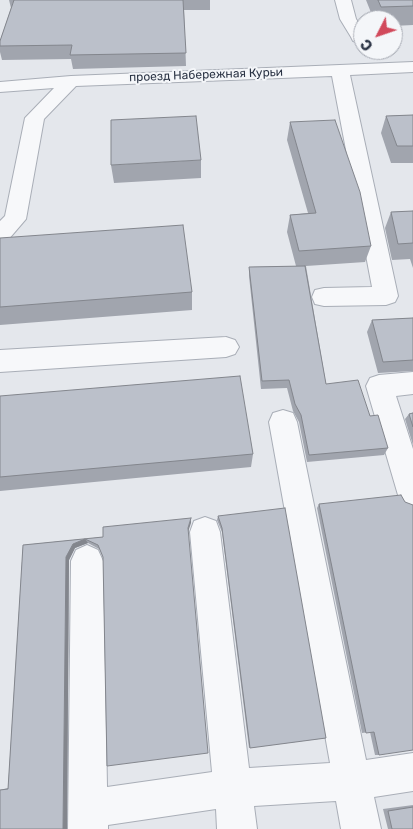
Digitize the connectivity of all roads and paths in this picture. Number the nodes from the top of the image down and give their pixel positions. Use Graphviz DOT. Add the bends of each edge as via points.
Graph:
graph roads {
  1 [pos="343,0"];
  2 [pos="353,27"];
  3 [pos="413,65"];
  4 [pos="340,70"];
  5 [pos="71,81"];
  6 [pos="0,87"];
  7 [pos="0,234"];
  8 [pos="324,297"];
  9 [pos="226,347"];
  10 [pos="0,361"];
  11 [pos="413,383"];
  12 [pos="283,422"];
  13 [pos="413,495"];
  14 [pos="205,532"];
  15 [pos="87,561"];
  16 [pos="413,772"];
  17 [pos="352,780"];
  18 [pos="232,788"];
  19 [pos="88,819"];
  20 [pos="237,829"];
  21 [pos="361,829"];
  1 -- 2 [label="street"];
  3 -- 4 [label="street, проезд Набережная Курьи"];
  4 -- 5 [label="street, проезд Набережная Курьи"];
  4 -- 8 [label="street" via="386,296"];
  5 -- 6 [label="street, проезд Набережная Курьи"];
  5 -- 7 [label="street" via="35,118 14,219"];
  9 -- 10 [label="street"];
  11 -- 13 [label="street" via="379,386"];
  12 -- 17 [label="street"];
  14 -- 18 [label="street"];
  15 -- 19 [label="street"];
  16 -- 17 [label="street"];
  17 -- 18 [label="street"];
  17 -- 21 [label="street"];
  18 -- 19 [label="street"];
  18 -- 20 [label="street"];
}
